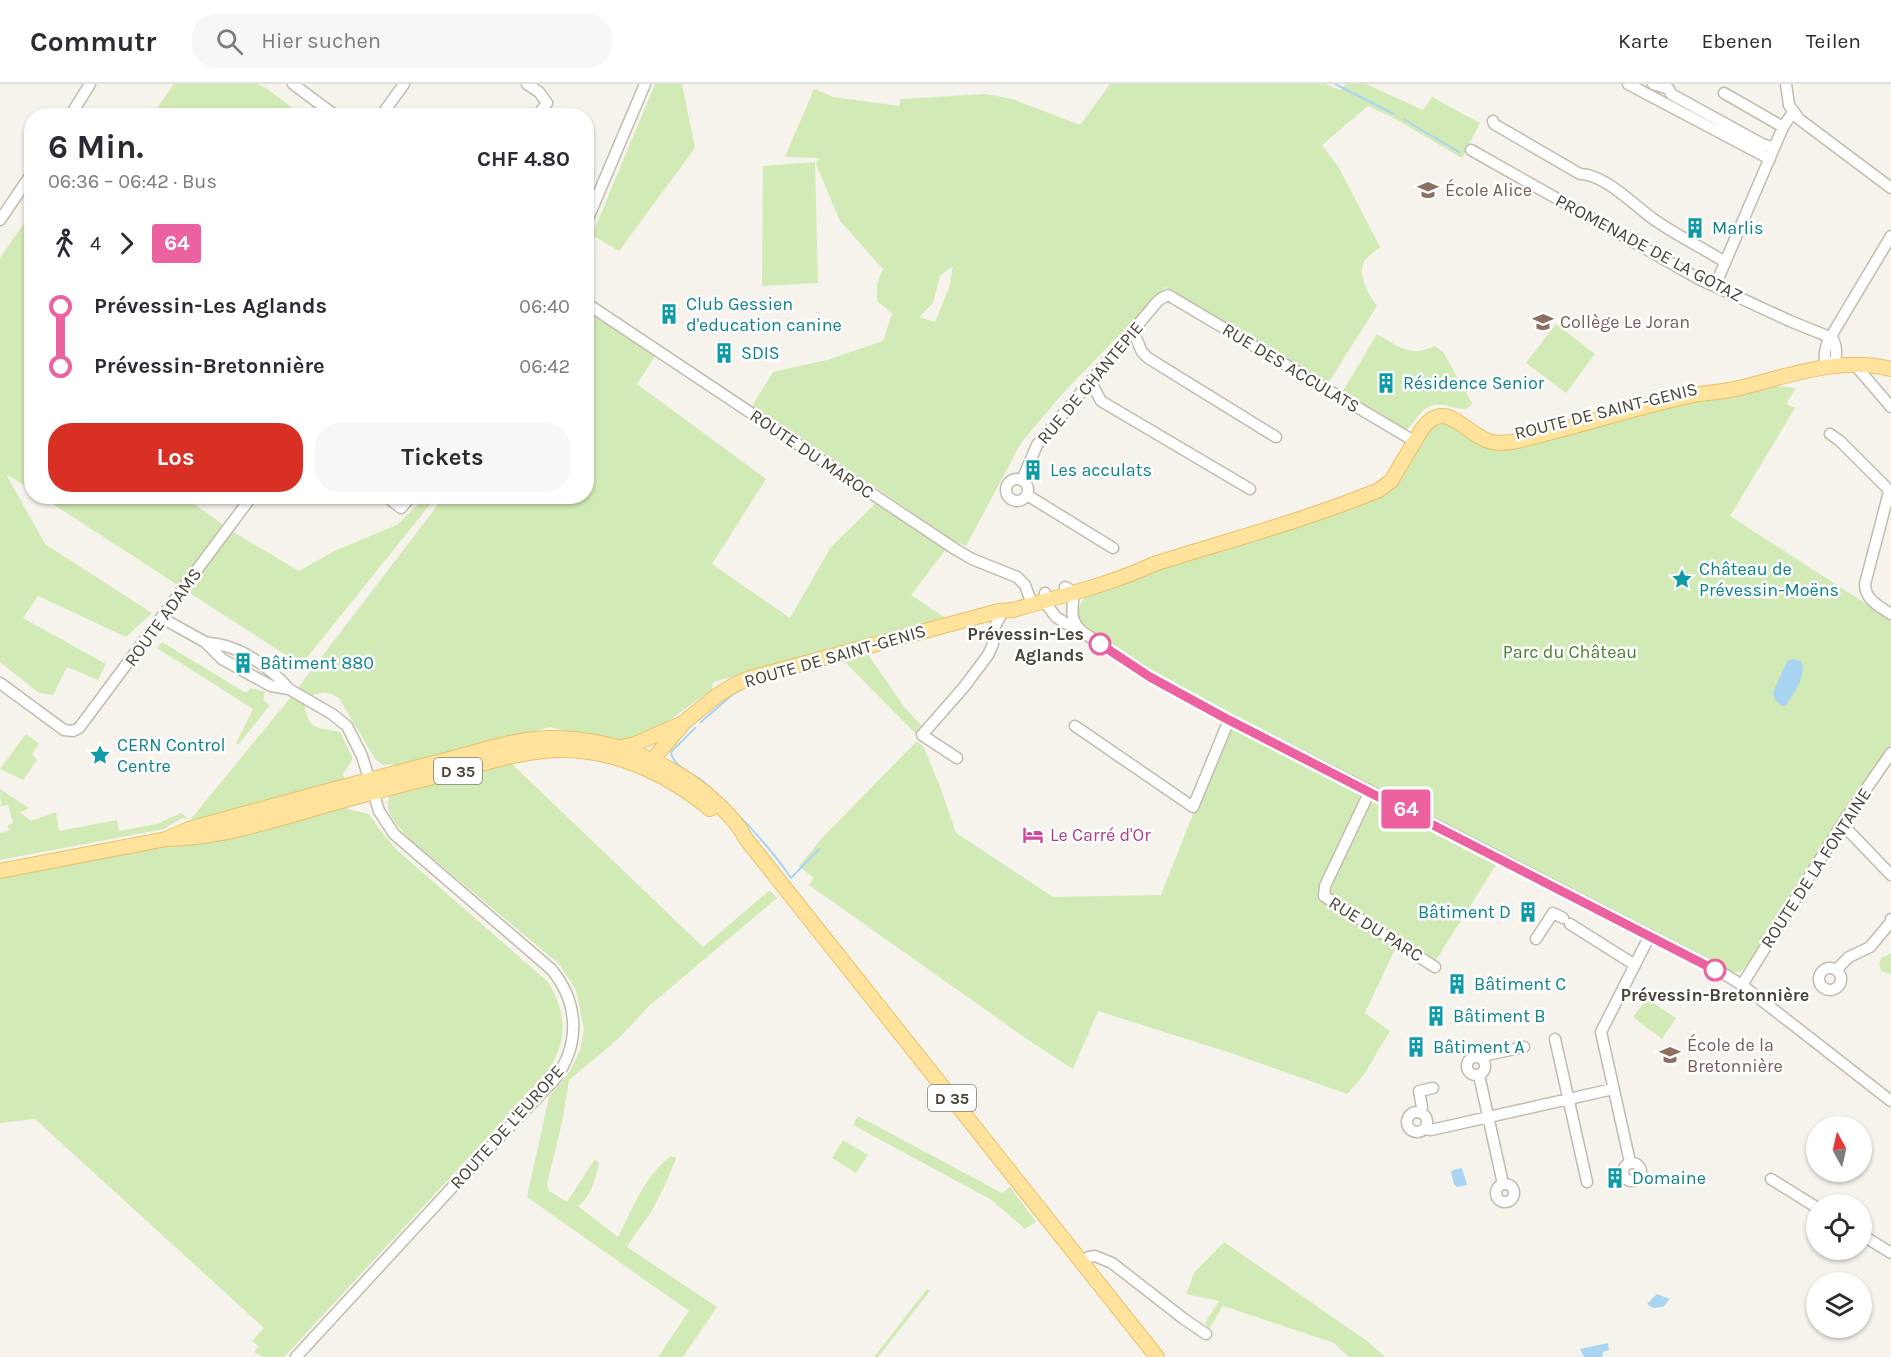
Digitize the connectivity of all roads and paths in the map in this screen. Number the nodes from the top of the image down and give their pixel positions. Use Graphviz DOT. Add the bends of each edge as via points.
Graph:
graph roads {
  1 [pos="90,84"];
  2 [pos="293,84"];
  3 [pos="404,84"];
  4 [pos="527,84"];
  5 [pos="645,84"];
  6 [pos="1628,84"];
  7 [pos="1653,84"];
  8 [pos="1786,84"];
  9 [pos="1724,93"];
  10 [pos="75,108"];
  11 [pos="325,108"];
  12 [pos="387,108"];
  13 [pos="543,108"];
  14 [pos="1793,112"];
  15 [pos="1493,120"];
  16 [pos="1784,127"];
  17 [pos="1774,148"];
  18 [pos="1471,150"];
  19 [pos="1770,159"];
  20 [pos="24,185"];
  21 [pos="1891,188"];
  22 [pos="594,204"];
  23 [pos="0,220"];
  24 [pos="1891,236"];
  25 [pos="1725,262"];
  26 [pos="1715,286"];
  27 [pos="1168,295"];
  28 [pos="594,308"];
  29 [pos="1133,331"];
  30 [pos="1832,338"];
  31 [pos="1830,362"];
  32 [pos="1855,365"];
  33 [pos="1891,367"];
  34 [pos="1091,382"];
  35 [pos="1891,407"];
  36 [pos="1830,434"];
  37 [pos="1276,437"];
  38 [pos="1411,439"];
  39 [pos="1022,480"];
  40 [pos="1250,489"];
  41 [pos="1027,495"];
  42 [pos="246,504"];
  43 [pos="1113,548"];
  44 [pos="1069,589"];
  45 [pos="1038,599"];
  46 [pos="174,603"];
  47 [pos="999,611"];
  48 [pos="1891,614"];
  49 [pos="980,616"];
  50 [pos="162,618"];
  51 [pos="179,628"];
  52 [pos="993,630"];
  53 [pos="1084,633"];
  54 [pos="0,683"];
  55 [pos="1229,720"];
  56 [pos="683,723"];
  57 [pos="1075,726"];
  58 [pos="647,739"];
  59 [pos="617,748"];
  60 [pos="1891,753"];
  61 [pos="957,758"];
  62 [pos="644,760"];
  63 [pos="372,785"];
  64 [pos="1370,791"];
  65 [pos="1842,824"];
  66 [pos="0,871"];
  67 [pos="1891,874"];
  68 [pos="1891,919"];
  69 [pos="1650,935"];
  70 [pos="1536,939"];
  71 [pos="1635,965"];
  72 [pos="1436,967"];
  73 [pos="1836,970"];
  74 [pos="1742,985"];
  75 [pos="1555,1039"];
  76 [pos="1524,1047"];
  77 [pos="1482,1059"];
  78 [pos="1479,1075"];
  79 [pos="1433,1088"];
  80 [pos="1613,1089"];
  81 [pos="1568,1100"];
  82 [pos="1891,1101"];
  83 [pos="1420,1113"];
  84 [pos="1488,1118"];
  85 [pos="1425,1128"];
  86 [pos="1630,1162"];
  87 [pos="1771,1179"];
  88 [pos="1587,1182"];
  89 [pos="1503,1184"];
  90 [pos="1806,1201"];
  91 [pos="1872,1241"];
  92 [pos="1891,1253"];
  93 [pos="1081,1262"];
  94 [pos="1206,1334"];
  95 [pos="296,1357"];
  96 [pos="1157,1357"];
  1 -- 10 [label="street"];
  2 -- 11 [label="street"];
  3 -- 12 [label="street"];
  4 -- 13 [label="street" via="547,103"];
  5 -- 22 [label="street"];
  6 -- 19 [label="street"];
  7 -- 17 [label="street" via="1669,89 1671,94"];
  8 -- 14 [label="street"];
  9 -- 16 [label="street"];
  14 -- 16 [label="street"];
  14 -- 21 [label="street"];
  15 -- 25 [label="street" via="1580,174 1588,174 1625,195 1652,218"];
  16 -- 17 [label="street"];
  17 -- 19 [label="street"];
  18 -- 26 [label="street, PROMENADE DE LA GOTAZ"];
  19 -- 25 [label="street"];
  20 -- 23 [label="street"];
  24 -- 30 [label="street"];
  25 -- 26 [label="street"];
  26 -- 30 [label="street, PROMENADE DE LA GOTAZ"];
  27 -- 29 [label="street, RUE DE CHANTEPIE"];
  27 -- 38 [label="street, RUE DES ACCULATS"];
  28 -- 45 [label="street, ROUTE DU MAROC" via="972,560 1017,577"];
  29 -- 34 [label="street, RUE DE CHANTEPIE"];
  29 -- 37 [label="street" via="1148,358"];
  30 -- 31 [label="street"];
  31 -- 32 [label="main road, ROUTE DE SAINT-GENIS"];
  31 -- 33 [label="main road, ROUTE DE SAINT-GENIS" via="1860,359"];
  31 -- 38 [label="main road, ROUTE DE SAINT-GENIS" via="1684,391 1566,424 1508,435 1490,433 1456,411 1440,407 1425,413"];
  32 -- 33 [label="main road, ROUTE DE SAINT-GENIS"];
  32 -- 35 [label="street"];
  34 -- 39 [label="street, RUE DE CHANTEPIE" via="1037,446"];
  34 -- 40 [label="street" via="1101,400"];
  36 -- 48 [label="street" via="1889,492 1865,593"];
  38 -- 44 [label="main road, ROUTE DE SAINT-GENIS" via="1378,482 1264,529 1139,571"];
  39 -- 41 [label="street" via="1028,487"];
  39 -- 41 [label="street" via="1009,482 1006,492 1017,501"];
  41 -- 43 [label="street"];
  42 -- 46 [label="street, ROUTE ADAMS"];
  44 -- 45 [label="main road, ROUTE DE SAINT-GENIS"];
  44 -- 53 [label="street" via="1073,618"];
  45 -- 47 [label="main road, ROUTE DE SAINT-GENIS"];
  45 -- 53 [label="street, ROUTE DU MAROC"];
  46 -- 50 [label="street, ROUTE ADAMS"];
  46 -- 51 [label="street"];
  47 -- 49 [label="main road, ROUTE DE SAINT-GENIS"];
  47 -- 52 [label="street"];
  49 -- 52 [label="street"];
  49 -- 56 [label="main road, ROUTE DE SAINT-GENIS" via="742,681 718,694"];
  50 -- 51 [label="street, ROUTE DE L'EUROPE"];
  50 -- 54 [label="street, ROUTE ADAMS" via="80,728 69,731 57,726"];
  51 -- 63 [label="street, ROUTE DE L'EUROPE" via="205,642 239,652 267,668 289,689 332,714 348,728"];
  52 -- 61 [label="street" via="988,655 922,735"];
  53 -- 55 [label="street, ROUTE DU MAROC" via="1150,677"];
  55 -- 57 [label="street" via="1193,807"];
  55 -- 64 [label="street, ROUTE DU MAROC"];
  56 -- 58 [label="main road, ROUTE DE SAINT-GENIS"];
  56 -- 62 [label="main road, ROUTE DE SAINT-GENIS" via="678,732"];
  58 -- 59 [label="main road, ROUTE DE SAINT-GENIS"];
  58 -- 62 [label="main road" via="640,746"];
  59 -- 62 [label="main road, D 35"];
  59 -- 63 [label="main road, D 35" via="563,739 518,741"];
  60 -- 65 [label="street, ROUTE DE LA FONTAINE"];
  62 -- 63 [label="main road, D 35" via="577,751 542,751"];
  62 -- 93 [label="main road, D 35" via="684,778 707,794 740,828"];
  63 -- 66 [label="main road, D 35" via="232,832 166,839"];
  63 -- 95 [label="street, ROUTE DE L'EUROPE" via="379,811 394,834 556,975 570,1001 573,1041 566,1063 548,1087"];
  64 -- 69 [label="street, ROUTE DU MAROC"];
  64 -- 72 [label="street, RUE DU PARC" via="1324,886 1324,896"];
  65 -- 67 [label="street"];
  65 -- 74 [label="street, ROUTE DE LA FONTAINE"];
  68 -- 73 [label="street" via="1870,947 1849,957"];
  69 -- 71 [label="street"];
  69 -- 74 [label="street, ROUTE DU MAROC"];
  70 -- 71 [label="street" via="1553,913"];
  71 -- 80 [label="street" via="1601,1032"];
  74 -- 82 [label="street, ROUTE DU MAROC"];
  75 -- 81 [label="street"];
  76 -- 77 [label="street"];
  77 -- 78 [label="street" via="1486,1066"];
  77 -- 78 [label="street" via="1474,1057 1467,1065 1469,1072"];
  78 -- 84 [label="street"];
  79 -- 83 [label="street" via="1419,1091"];
  80 -- 81 [label="street"];
  80 -- 86 [label="street"];
  81 -- 84 [label="street"];
  81 -- 88 [label="street"];
  83 -- 85 [label="street" via="1427,1121"];
  83 -- 85 [label="street" via="1411,1114 1408,1126 1416,1132"];
  84 -- 85 [label="street"];
  84 -- 89 [label="street"];
  87 -- 90 [label="street"];
  91 -- 92 [label="street"];
  93 -- 94 [label="street" via="1095,1256 1112,1263"];
  93 -- 96 [label="main road, D 35"];
}
